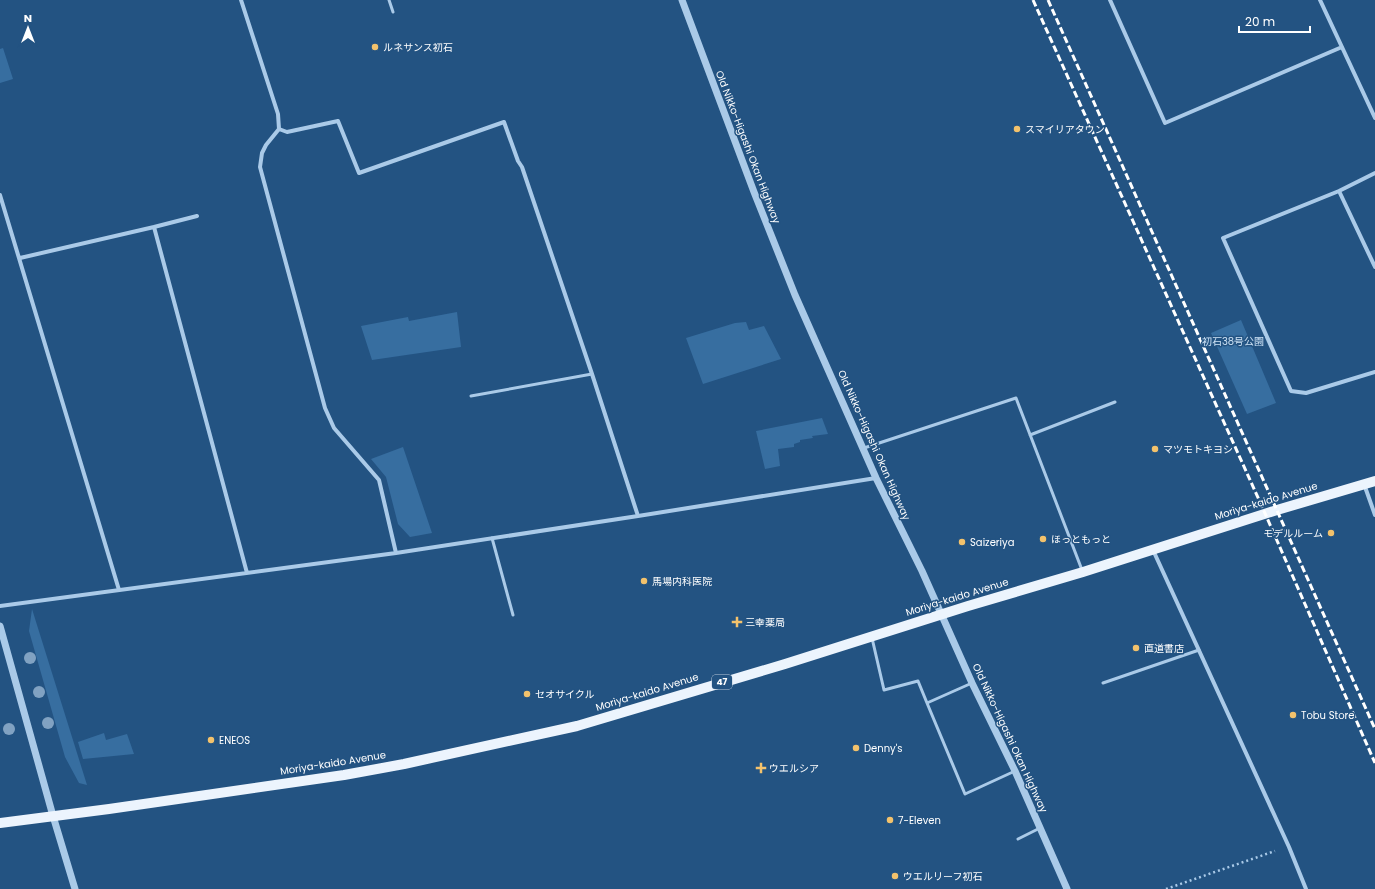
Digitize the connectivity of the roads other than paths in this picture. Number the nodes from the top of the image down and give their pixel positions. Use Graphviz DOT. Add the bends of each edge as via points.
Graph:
graph roads {
  1 [pos="241,0"];
  2 [pos="389,0"];
  3 [pos="682,0"];
  4 [pos="1110,0"];
  5 [pos="1320,0"];
  6 [pos="393,12"];
  7 [pos="1342,47"];
  8 [pos="1375,118"];
  9 [pos="280,129"];
  10 [pos="1375,173"];
  11 [pos="1339,190"];
  12 [pos="0,195"];
  13 [pos="197,216"];
  14 [pos="154,226"];
  15 [pos="20,258"];
  16 [pos="1375,267"];
  17 [pos="1375,372"];
  18 [pos="592,374"];
  19 [pos="471,396"];
  20 [pos="1115,402"];
  21 [pos="1030,435"];
  22 [pos="864,448"];
  23 [pos="876,478"];
  24 [pos="1375,481"];
  25 [pos="1364,484"];
  26 [pos="1375,515"];
  27 [pos="638,516"];
  28 [pos="492,538"];
  29 [pos="1153,550"];
  30 [pos="396,553"];
  31 [pos="1083,572"];
  32 [pos="247,573"];
  33 [pos="120,590"];
  34 [pos="0,606"];
  35 [pos="513,614"];
  36 [pos="942,614"];
  37 [pos="0,626"];
  38 [pos="871,637"];
  39 [pos="1199,650"];
  40 [pos="972,683"];
  41 [pos="1103,683"];
  42 [pos="927,703"];
  43 [pos="1015,771"];
  44 [pos="54,816"];
  45 [pos="0,823"];
  46 [pos="1040,828"];
  47 [pos="1018,839"];
  48 [pos="75,889"];
  49 [pos="1066,889"];
  50 [pos="1306,889"];
  1 -- 9 [label="street" via="278,114"];
  2 -- 6 [label="lane"];
  3 -- 22 [label="street, Old Nikko-Higashi Okan Highway" via="795,295"];
  4 -- 7 [label="street" via="1165,123"];
  5 -- 7 [label="street"];
  7 -- 8 [label="street"];
  9 -- 18 [label="street" via="287,132 338,120 359,173 504,122 522,167"];
  9 -- 30 [label="street" via="266,145 260,167 325,408 334,428 379,480"];
  10 -- 11 [label="street"];
  11 -- 16 [label="street"];
  11 -- 17 [label="street" via="1223,238 1290,391 1306,393"];
  12 -- 15 [label="street"];
  13 -- 14 [label="street"];
  14 -- 15 [label="street"];
  14 -- 32 [label="street"];
  15 -- 33 [label="street"];
  18 -- 19 [label="lane"];
  18 -- 27 [label="street"];
  20 -- 21 [label="lane"];
  21 -- 22 [label="lane" via="1016,398"];
  21 -- 31 [label="lane"];
  22 -- 23 [label="street, Old Nikko-Higashi Okan Highway"];
  23 -- 27 [label="street"];
  23 -- 36 [label="street, Old Nikko-Higashi Okan Highway"];
  24 -- 25 [label="main road, Moriya-kaido Avenue / 47"];
  25 -- 26 [label="street"];
  25 -- 29 [label="main road, Moriya-kaido Avenue / 47"];
  27 -- 28 [label="street"];
  28 -- 30 [label="street"];
  28 -- 35 [label="lane"];
  29 -- 31 [label="main road, Moriya-kaido Avenue / 47"];
  29 -- 39 [label="street"];
  30 -- 32 [label="street"];
  31 -- 36 [label="main road, Moriya-kaido Avenue / 47"];
  32 -- 33 [label="street"];
  33 -- 34 [label="street"];
  36 -- 38 [label="main road, Moriya-kaido Avenue / 47"];
  36 -- 40 [label="street, Old Nikko-Higashi Okan Highway"];
  37 -- 44 [label="street"];
  38 -- 42 [label="lane" via="884,690 918,681"];
  38 -- 44 [label="main road, Moriya-kaido Avenue / 47" via="577,726 404,764"];
  39 -- 41 [label="lane"];
  39 -- 50 [label="street"];
  40 -- 42 [label="lane"];
  40 -- 43 [label="street, Old Nikko-Higashi Okan Highway"];
  42 -- 43 [label="lane" via="965,794"];
  43 -- 46 [label="street, Old Nikko-Higashi Okan Highway"];
  44 -- 45 [label="main road, Moriya-kaido Avenue / 47"];
  44 -- 48 [label="street"];
  46 -- 47 [label="lane"];
  46 -- 49 [label="street, Old Nikko-Higashi Okan Highway"];
}
